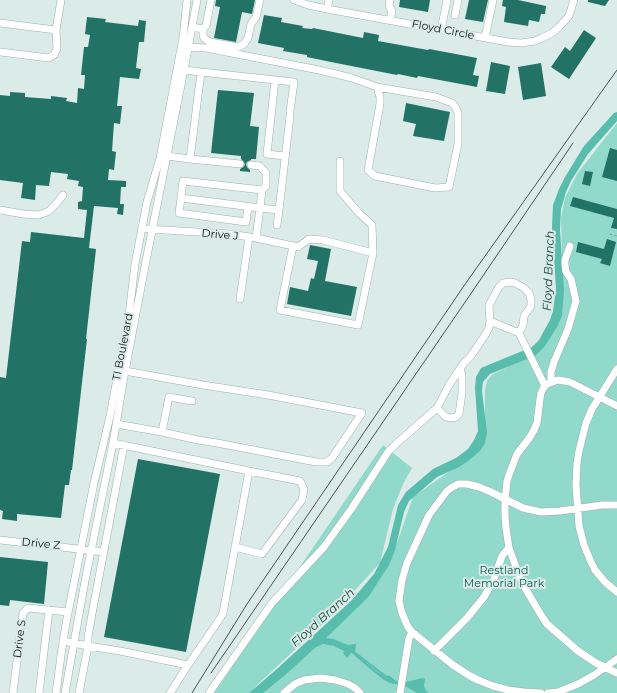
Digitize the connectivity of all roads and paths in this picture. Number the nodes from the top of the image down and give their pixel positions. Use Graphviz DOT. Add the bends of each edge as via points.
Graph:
graph roads {
  1 [pos="60,0"];
  2 [pos="187,0"];
  3 [pos="197,0"];
  4 [pos="211,0"];
  5 [pos="260,0"];
  6 [pos="294,0"];
  7 [pos="329,0"];
  8 [pos="390,0"];
  9 [pos="447,0"];
  10 [pos="458,0"];
  11 [pos="493,0"];
  12 [pos="574,0"];
  13 [pos="327,9"];
  14 [pos="455,15"];
  15 [pos="390,20"];
  16 [pos="0,23"];
  17 [pos="192,27"];
  18 [pos="203,29"];
  19 [pos="56,30"];
  20 [pos="441,30"];
  21 [pos="485,38"];
  22 [pos="185,47"];
  23 [pos="0,52"];
  24 [pos="184,70"];
  25 [pos="201,72"];
  26 [pos="275,80"];
  27 [pos="378,86"];
  28 [pos="167,156"];
  29 [pos="285,156"];
  30 [pos="190,159"];
  31 [pos="340,161"];
  32 [pos="240,164"];
  33 [pos="250,165"];
  34 [pos="262,190"];
  35 [pos="63,195"];
  36 [pos="181,198"];
  37 [pos="248,206"];
  38 [pos="260,208"];
  39 [pos="0,210"];
  40 [pos="279,210"];
  41 [pos="278,225"];
  42 [pos="142,229"];
  43 [pos="153,230"];
  44 [pos="610,234"];
  45 [pos="617,236"];
  46 [pos="253,238"];
  47 [pos="295,246"];
  48 [pos="570,246"];
  49 [pos="373,253"];
  50 [pos="240,299"];
  51 [pos="490,321"];
  52 [pos="519,333"];
  53 [pos="460,368"];
  54 [pos="617,369"];
  55 [pos="125,371"];
  56 [pos="548,384"];
  57 [pos="599,397"];
  58 [pos="192,401"];
  59 [pos="617,406"];
  60 [pos="437,408"];
  61 [pos="116,424"];
  62 [pos="162,432"];
  63 [pos="113,443"];
  64 [pos="124,445"];
  65 [pos="249,471"];
  66 [pos="505,500"];
  67 [pos="617,505"];
  68 [pos="577,509"];
  69 [pos="0,540"];
  70 [pos="81,548"];
  71 [pos="235,548"];
  72 [pos="509,548"];
  73 [pos="91,550"];
  74 [pos="104,552"];
  75 [pos="617,592"];
  76 [pos="49,610"];
  77 [pos="68,612"];
  78 [pos="412,632"];
  79 [pos="63,641"];
  80 [pos="74,643"];
  81 [pos="88,646"];
  82 [pos="434,651"];
  83 [pos="617,659"];
  84 [pos="188,665"];
  85 [pos="605,668"];
  86 [pos="617,673"];
  87 [pos="401,687"];
  88 [pos="566,692"];
  89 [pos="13,693"];
  90 [pos="39,693"];
  91 [pos="56,693"];
  92 [pos="65,693"];
  93 [pos="79,693"];
  94 [pos="170,693"];
  95 [pos="209,693"];
  96 [pos="284,693"];
  97 [pos="360,693"];
  98 [pos="541,693"];
  99 [pos="548,693"];
  1 -- 19 [label="street"];
  2 -- 22 [label="street, TI Boulevard"];
  3 -- 17 [label="street, TI Boulevard"];
  4 -- 18 [label="street" via="206,26"];
  5 -- 18 [label="street" via="256,17 244,44 238,47 210,42 203,36"];
  6 -- 13 [label="street, Floyd Circle"];
  7 -- 13 [label="street"];
  8 -- 15 [label="street"];
  9 -- 20 [label="street"];
  10 -- 14 [label="street"];
  11 -- 21 [label="street"];
  12 -- 21 [label="street, Floyd Circle" via="565,22 552,33 535,41 521,43"];
  13 -- 15 [label="street, Floyd Circle"];
  15 -- 20 [label="street, Floyd Circle"];
  16 -- 19 [label="street"];
  17 -- 18 [label="street"];
  17 -- 22 [label="street, TI Boulevard"];
  19 -- 23 [label="street" via="57,49 49,58"];
  20 -- 21 [label="street, Floyd Circle"];
  22 -- 24 [label="street, TI Boulevard"];
  22 -- 27 [label="street" via="206,48 319,70"];
  22 -- 42 [label="street, TI Boulevard"];
  24 -- 25 [label="street"];
  24 -- 28 [label="street, TI Boulevard"];
  25 -- 26 [label="street"];
  25 -- 30 [label="street"];
  26 -- 29 [label="street" via="267,154"];
  26 -- 29 [label="street" via="294,82"];
  27 -- 27 [label="street" via="436,97 452,103 456,108 458,144 449,187 435,188 374,176 368,170 380,104"];
  28 -- 30 [label="street"];
  28 -- 43 [label="street, TI Boulevard"];
  29 -- 40 [label="street"];
  30 -- 32 [label="street"];
  31 -- 49 [label="street" via="340,191 372,225"];
  33 -- 34 [label="street" via="260,166 266,173 266,186"];
  34 -- 36 [label="street" via="183,181"];
  34 -- 38 [label="street"];
  35 -- 39 [label="street" via="49,211 39,215"];
  36 -- 37 [label="street"];
  36 -- 37 [label="street" via="179,213 246,222"];
  37 -- 38 [label="street"];
  38 -- 40 [label="street"];
  38 -- 46 [label="street"];
  40 -- 41 [label="street"];
  42 -- 43 [label="street, Drive J"];
  42 -- 70 [label="street, TI Boulevard" via="128,323"];
  43 -- 46 [label="street, Drive J" via="230,234"];
  43 -- 55 [label="street, TI Boulevard"];
  44 -- 45 [label="path"];
  46 -- 47 [label="street, Drive J"];
  46 -- 50 [label="street"];
  47 -- 49 [label="street" via="309,239 323,240"];
  47 -- 49 [label="street" via="280,310 358,325"];
  48 -- 56 [label="street" via="565,265 576,301"];
  51 -- 52 [label="street"];
  51 -- 52 [label="street" via="489,305 499,287 503,283 515,283 524,288 531,300 531,306 524,316"];
  51 -- 53 [label="street" via="485,335"];
  52 -- 56 [label="street" via="533,362"];
  53 -- 60 [label="street"];
  53 -- 60 [label="street" via="462,393 459,414 456,417 446,417"];
  54 -- 57 [label="street"];
  55 -- 61 [label="street, TI Boulevard"];
  55 -- 62 [label="street" via="362,413 332,458 326,462"];
  56 -- 57 [label="street" via="558,380 570,382"];
  56 -- 66 [label="street" via="541,393 534,430 513,462"];
  57 -- 59 [label="street"];
  57 -- 68 [label="street" via="586,423 579,451 576,474"];
  58 -- 62 [label="street" via="169,397"];
  60 -- 95 [label="street" via="388,452 324,547 272,604"];
  61 -- 62 [label="street"];
  61 -- 63 [label="street, TI Boulevard"];
  63 -- 64 [label="street"];
  63 -- 73 [label="street, TI Boulevard"];
  64 -- 65 [label="street"];
  64 -- 74 [label="street"];
  65 -- 71 [label="street"];
  65 -- 71 [label="street" via="300,481 304,489 302,500 262,554"];
  66 -- 68 [label="street" via="523,508 542,512"];
  66 -- 72 [label="street"];
  66 -- 78 [label="street" via="479,487 458,484 447,491 433,510 407,563 400,586 400,609"];
  67 -- 68 [label="street"];
  68 -- 75 [label="street" via="581,536 591,562 600,576"];
  69 -- 70 [label="street, Drive Z"];
  70 -- 73 [label="street, Drive Z"];
  70 -- 77 [label="street, TI Boulevard"];
  71 -- 84 [label="street" via="223,613"];
  72 -- 82 [label="street" via="502,556 484,597"];
  72 -- 85 [label="street" via="520,578 547,624 578,651"];
  73 -- 74 [label="street, Drive Z"];
  73 -- 80 [label="street, TI Boulevard"];
  74 -- 81 [label="street"];
  76 -- 77 [label="street, Drive S"];
  76 -- 89 [label="street, Drive S" via="28,608 23,613"];
  76 -- 90 [label="street"];
  77 -- 79 [label="street, TI Boulevard"];
  78 -- 82 [label="street"];
  78 -- 87 [label="street"];
  79 -- 80 [label="street"];
  79 -- 91 [label="street, TI Boulevard"];
  80 -- 81 [label="street"];
  80 -- 92 [label="street, TI Boulevard"];
  81 -- 84 [label="street"];
  81 -- 93 [label="street"];
  82 -- 98 [label="street" via="485,683 508,690"];
  83 -- 85 [label="street"];
  84 -- 94 [label="street"];
  85 -- 86 [label="street"];
  85 -- 88 [label="street"];
  88 -- 99 [label="street"];
  96 -- 97 [label="street" via="299,682 321,678 348,684"];
}
